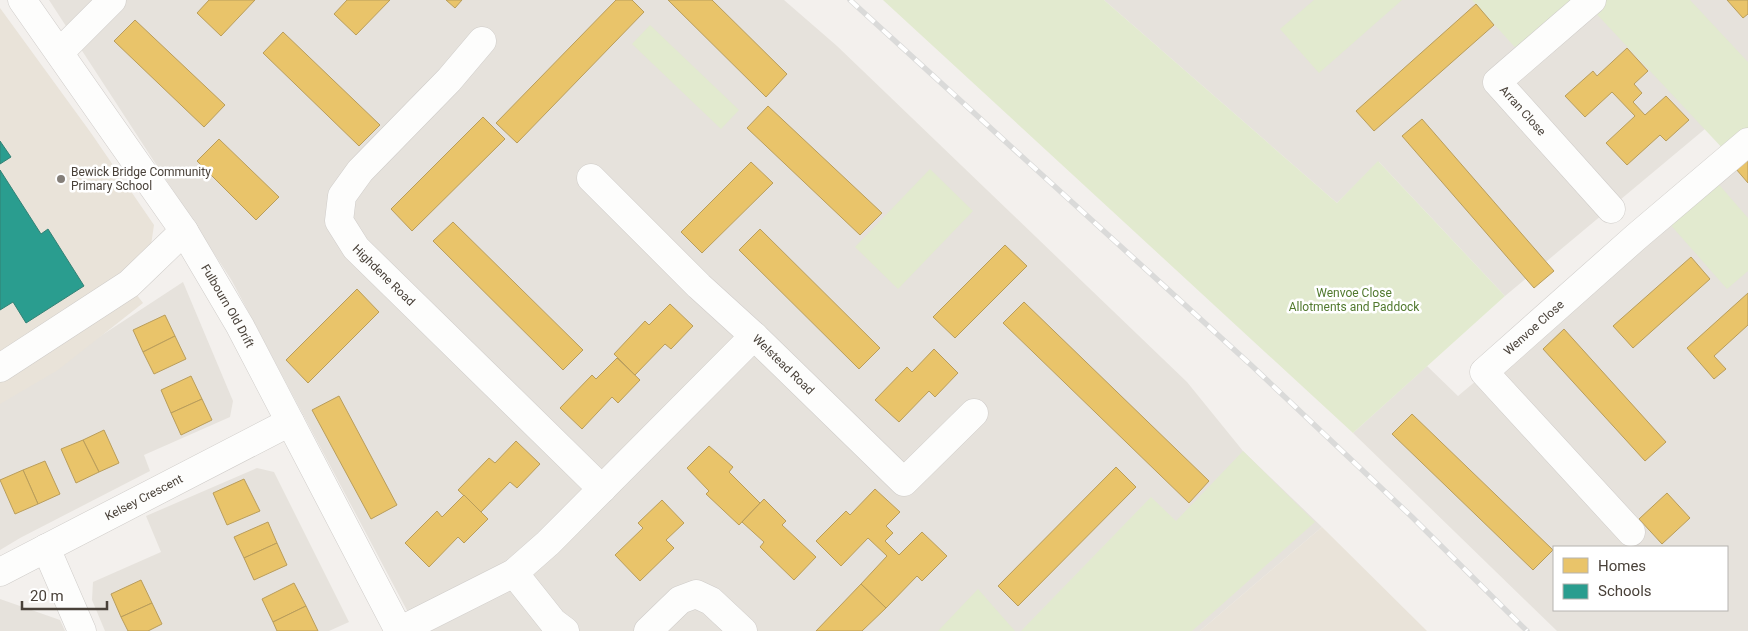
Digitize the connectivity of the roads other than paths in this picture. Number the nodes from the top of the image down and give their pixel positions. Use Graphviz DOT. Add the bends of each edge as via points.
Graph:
graph roads {
  1 [pos="22,0"];
  2 [pos="112,0"];
  3 [pos="1592,0"];
  4 [pos="482,41"];
  5 [pos="60,52"];
  6 [pos="1748,142"];
  7 [pos="591,178"];
  8 [pos="1611,209"];
  9 [pos="184,231"];
  10 [pos="754,336"];
  11 [pos="0,368"];
  12 [pos="974,413"];
  13 [pos="290,422"];
  14 [pos="602,489"];
  15 [pos="1631,532"];
  16 [pos="46,548"];
  17 [pos="0,572"];
  18 [pos="514,573"];
  19 [pos="82,631"];
  20 [pos="399,631"];
  21 [pos="564,631"];
  22 [pos="648,631"];
  23 [pos="743,631"];
  1 -- 5 [label="street, Fulbourn Old Drift"];
  2 -- 5 [label="street"];
  3 -- 8 [label="street, Arran Close" via="1497,82"];
  4 -- 14 [label="street, Highdene Road" via="449,80 360,171 342,196 339,221 356,248"];
  5 -- 9 [label="street, Fulbourn Old Drift"];
  6 -- 15 [label="street, Wenvoe Close" via="1484,372"];
  7 -- 10 [label="street, Welstead Road"];
  9 -- 11 [label="street" via="129,284"];
  9 -- 13 [label="street, Fulbourn Old Drift" via="240,326"];
  10 -- 12 [label="street, Welstead Road" via="904,482"];
  10 -- 14 [label="street"];
  13 -- 16 [label="street, Kelsey Crescent"];
  13 -- 20 [label="street, Fulbourn Old Drift"];
  14 -- 18 [label="street"];
  16 -- 17 [label="street, Kelsey Crescent"];
  16 -- 19 [label="street"];
  18 -- 20 [label="street"];
  18 -- 21 [label="street"];
  22 -- 23 [label="street" via="680,600 696,594 712,601"];
}
